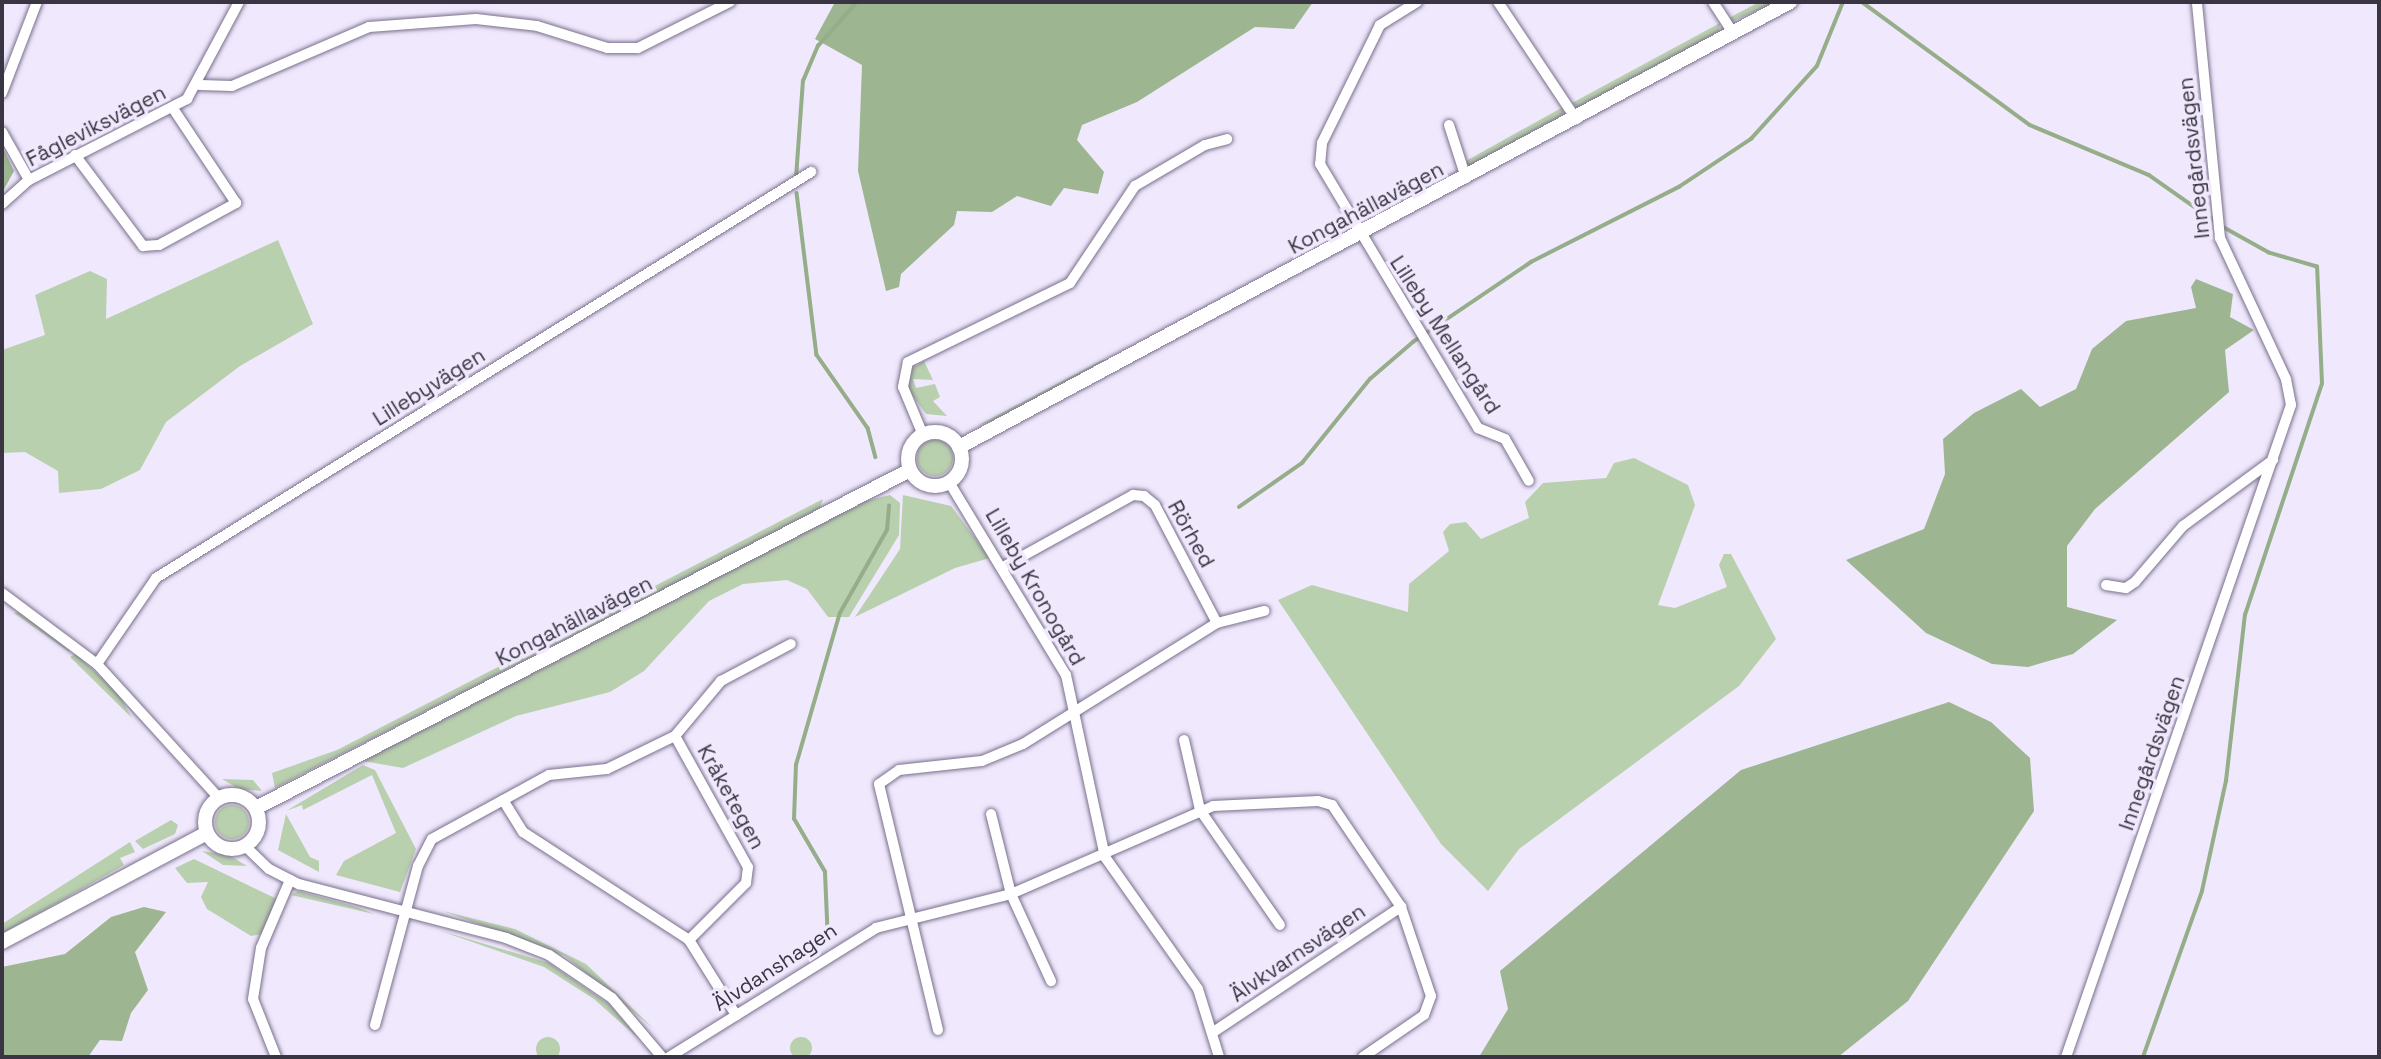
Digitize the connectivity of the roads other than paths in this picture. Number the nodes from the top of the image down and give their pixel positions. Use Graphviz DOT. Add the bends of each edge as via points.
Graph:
graph roads {
  1 [pos="37,2"];
  2 [pos="239,2"];
  3 [pos="730,2"];
  4 [pos="1417,2"];
  5 [pos="1499,2"];
  6 [pos="1713,2"];
  7 [pos="1790,2"];
  8 [pos="2197,2"];
  9 [pos="1733,33"];
  10 [pos="200,85"];
  11 [pos="2,93"];
  12 [pos="174,110"];
  13 [pos="1576,118"];
  14 [pos="1449,125"];
  15 [pos="2,132"];
  16 [pos="1227,139"];
  17 [pos="75,155"];
  18 [pos="811,172"];
  19 [pos="1466,178"];
  20 [pos="29,180"];
  21 [pos="2,204"];
  22 [pos="1359,236"];
  23 [pos="923,435"];
  24 [pos="959,447"];
  25 [pos="2273,460"];
  26 [pos="910,470"];
  27 [pos="1529,481"];
  28 [pos="949,482"];
  29 [pos="1003,567"];
  30 [pos="2106,585"];
  31 [pos="2,593"];
  32 [pos="1264,611"];
  33 [pos="1217,623"];
  34 [pos="791,644"];
  35 [pos="97,664"];
  36 [pos="1074,708"];
  37 [pos="675,736"];
  38 [pos="1184,740"];
  39 [pos="219,798"];
  40 [pos="503,800"];
  41 [pos="256,808"];
  42 [pos="1200,810"];
  43 [pos="991,814"];
  44 [pos="207,833"];
  45 [pos="246,846"];
  46 [pos="1105,858"];
  47 [pos="290,880"];
  48 [pos="1011,894"];
  49 [pos="1401,907"];
  50 [pos="406,912"];
  51 [pos="907,921"];
  52 [pos="1280,925"];
  53 [pos="689,940"];
  54 [pos="2,942"];
  55 [pos="1051,981"];
  56 [pos="736,1015"];
  57 [pos="375,1025"];
  58 [pos="938,1030"];
  59 [pos="1216,1031"];
  60 [pos="270,1055"];
  61 [pos="662,1057"];
  62 [pos="668,1057"];
  63 [pos="1219,1057"];
  64 [pos="1363,1057"];
  65 [pos="2066,1057"];
  1 -- 11 [label="street"];
  2 -- 10 [label="street, Fågleviksvägen"];
  3 -- 10 [label="street" via="638,48 607,48 537,26 476,19 369,27 232,86"];
  4 -- 22 [label="street, Lilleby Mellangård" via="1380,25 1322,144 1320,164"];
  5 -- 13 [label="street"];
  6 -- 9 [label="street"];
  7 -- 9 [label="street, Kongahällavägen"];
  8 -- 25 [label="street, Innegårdsvägen" via="2218,230 2290,394"];
  9 -- 13 [label="street, Kongahällavägen"];
  10 -- 12 [label="street, Fågleviksvägen"];
  12 -- 17 [label="street, Fågleviksvägen"];
  12 -- 17 [label="street" via="236,203 159,245 143,246"];
  13 -- 19 [label="street, Kongahällavägen"];
  14 -- 19 [label="street"];
  15 -- 20 [label="street"];
  16 -- 23 [label="street" via="1135,186 1070,283 908,362 903,387"];
  17 -- 20 [label="street, Fågleviksvägen"];
  18 -- 35 [label="street, Lillebyvägen" via="156,578"];
  19 -- 22 [label="street, Kongahällavägen"];
  20 -- 21 [label="street, Fågleviksvägen"];
  22 -- 24 [label="street, Kongahällavägen"];
  22 -- 27 [label="street, Lilleby Mellangård" via="1478,428 1505,439"];
  23 -- 24 [label="street" via="944,433"];
  23 -- 26 [label="street" via="909,450"];
  24 -- 28 [label="street" via="961,467"];
  25 -- 30 [label="street" via="2183,526 2135,582 2126,588"];
  25 -- 65 [label="street, Innegårdsvägen"];
  26 -- 28 [label="street" via="927,485"];
  26 -- 41 [label="street, Kongahällavägen"];
  28 -- 29 [label="street, Lilleby Kronogård"];
  29 -- 33 [label="street, Rörhed" via="1133,495 1144,496 1155,505"];
  29 -- 36 [label="street, Lilleby Kronogård" via="1066,675"];
  31 -- 35 [label="street"];
  32 -- 33 [label="street"];
  33 -- 36 [label="street"];
  34 -- 37 [label="street, Kråketegen" via="722,681"];
  35 -- 39 [label="street"];
  36 -- 46 [label="street, Lilleby Kronogård" via="1083,776"];
  36 -- 51 [label="street" via="1023,744 984,761 900,770 879,784"];
  37 -- 40 [label="street, Kråketegen" via="607,769 549,775"];
  37 -- 53 [label="street, Kråketegen" via="748,867 746,883"];
  38 -- 42 [label="street"];
  39 -- 41 [label="street" via="239,796"];
  39 -- 44 [label="street" via="206,813"];
  40 -- 50 [label="street, Kråketegen" via="432,839"];
  40 -- 53 [label="street" via="523,832"];
  41 -- 45 [label="street" via="258,829"];
  42 -- 46 [label="street, Älvdanshagen"];
  42 -- 49 [label="street, Älvdanshagen" via="1326,802"];
  42 -- 52 [label="street"];
  43 -- 48 [label="street"];
  44 -- 45 [label="street" via="227,848"];
  44 -- 54 [label="street"];
  45 -- 47 [label="street"];
  46 -- 48 [label="street, Älvdanshagen"];
  46 -- 59 [label="street, Lilleby Kronogård" via="1199,990"];
  47 -- 50 [label="street"];
  47 -- 60 [label="street" via="261,948 253,999"];
  48 -- 51 [label="street, Älvdanshagen"];
  48 -- 55 [label="street"];
  49 -- 59 [label="street, Älvkvarnsvägen"];
  49 -- 64 [label="street" via="1431,1004"];
  50 -- 57 [label="street, Kråketegen"];
  50 -- 61 [label="street" via="506,938 569,966 612,998"];
  51 -- 56 [label="street, Älvdanshagen" via="839,947"];
  51 -- 58 [label="street"];
  53 -- 56 [label="street"];
  56 -- 62 [label="street, Älvdanshagen"];
  59 -- 63 [label="street, Lilleby Kronogård"];
}
